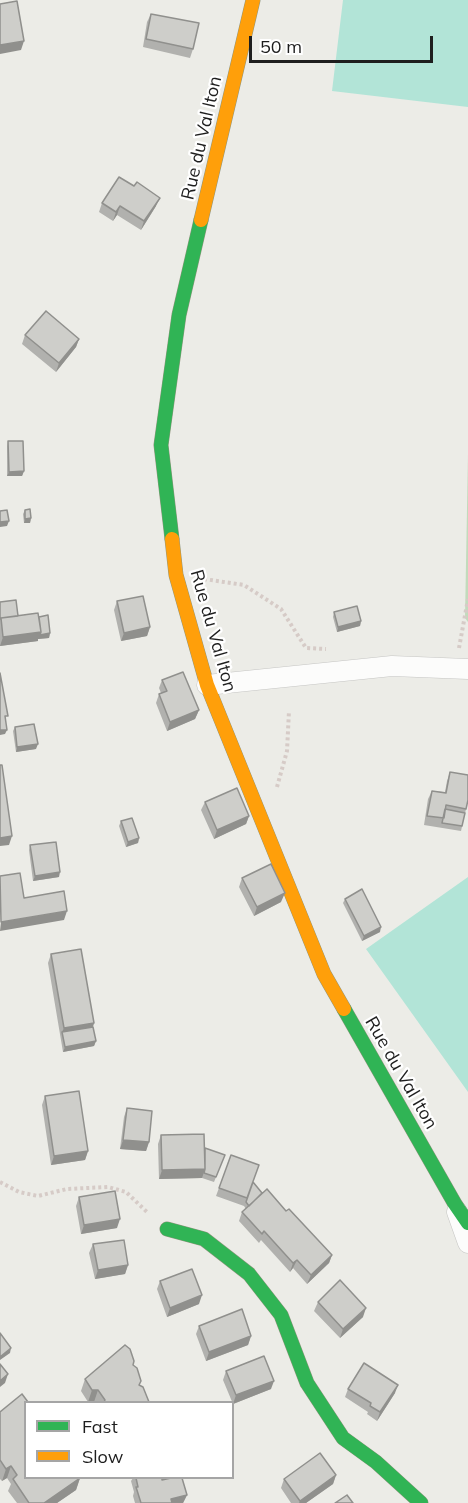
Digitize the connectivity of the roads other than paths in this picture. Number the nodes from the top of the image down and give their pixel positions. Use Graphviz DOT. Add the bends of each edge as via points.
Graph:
graph roads {
  1 [pos="253,0"];
  2 [pos="463,669"];
  3 [pos="207,685"];
  4 [pos="454,1204"];
  5 [pos="468,1223"];
  6 [pos="167,1229"];
  7 [pos="468,1243"];
  8 [pos="421,1503"];
  1 -- 3 [label="street, Rue du Val Iton" via="179,315 161,445 176,575"];
  2 -- 3 [label="street" via="392,666"];
  3 -- 4 [label="street, Rue du Val Iton" via="324,974"];
  4 -- 5 [label="street, Rue du Val Iton"];
  4 -- 7 [label="street"];
  6 -- 8 [label="street" via="204,1239 249,1275 281,1316 307,1383 343,1438"];
}
